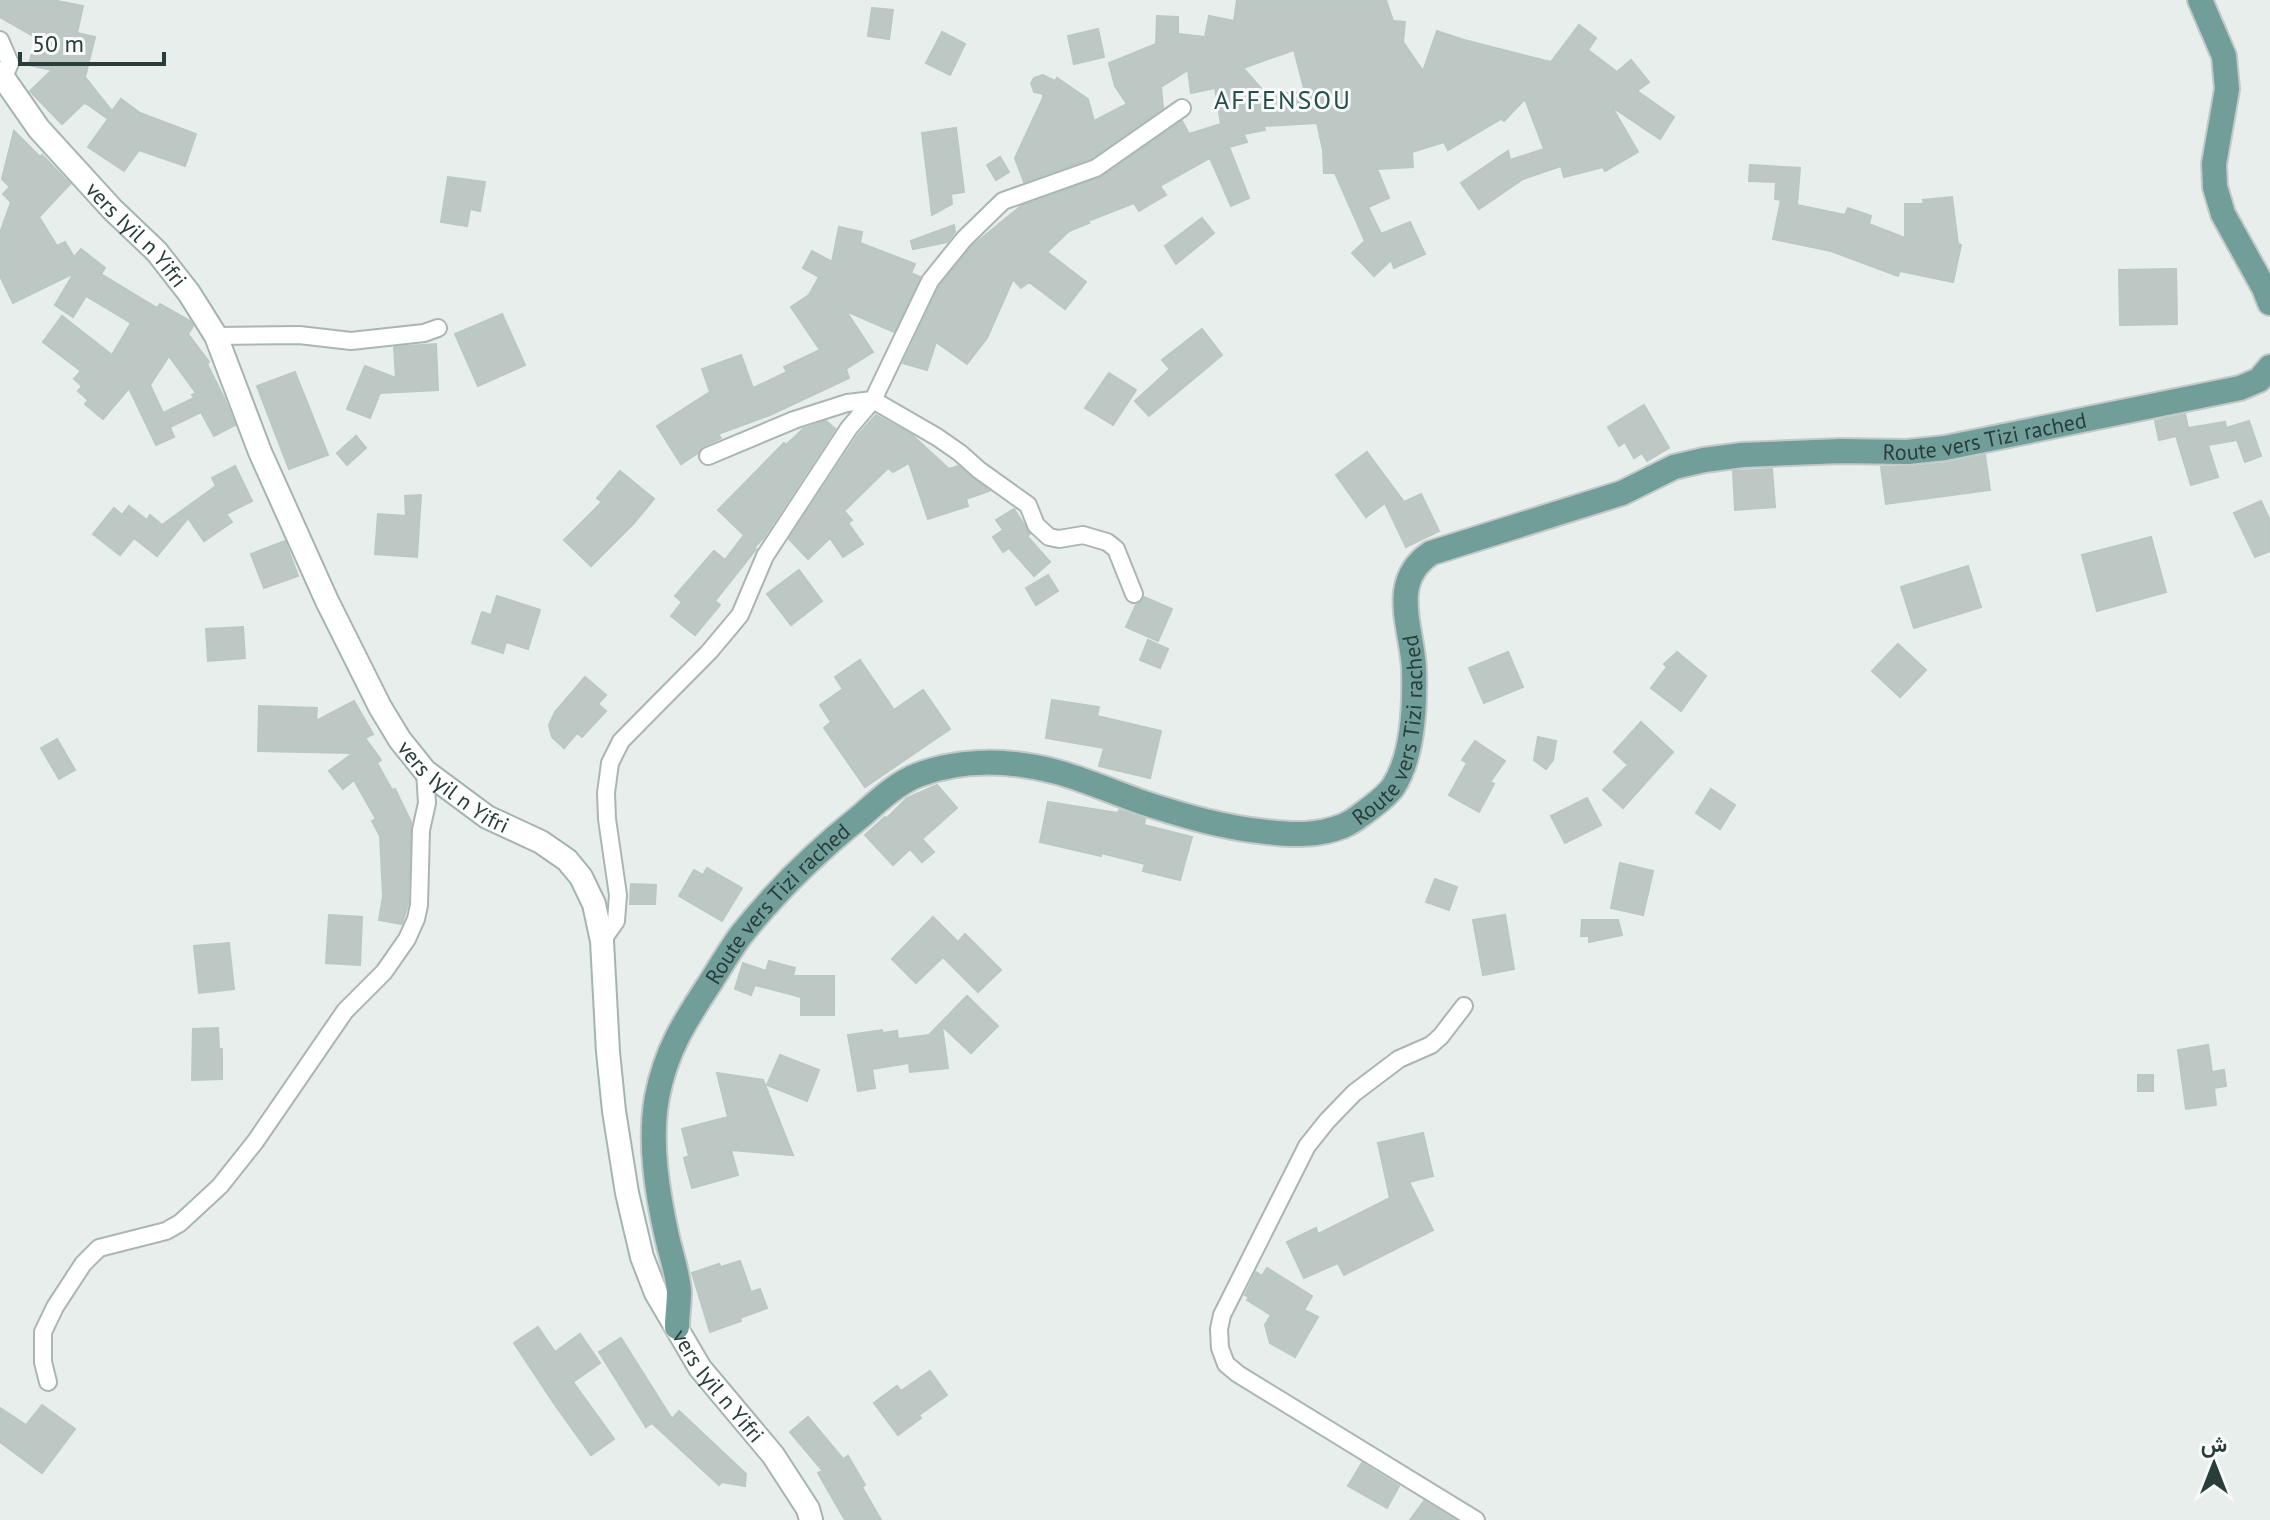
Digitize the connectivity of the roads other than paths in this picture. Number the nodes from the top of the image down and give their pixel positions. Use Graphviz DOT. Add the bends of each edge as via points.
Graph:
graph roads {
  1 [pos="2200,0"];
  2 [pos="0,40"];
  3 [pos="2,75"];
  4 [pos="1182,108"];
  5 [pos="2270,303"];
  6 [pos="438,328"];
  7 [pos="216,336"];
  8 [pos="2270,367"];
  9 [pos="873,400"];
  10 [pos="708,456"];
  11 [pos="1134,594"];
  12 [pos="425,771"];
  13 [pos="602,941"];
  14 [pos="1464,1006"];
  15 [pos="677,1327"];
  16 [pos="48,1382"];
  17 [pos="811,1520"];
  18 [pos="1476,1520"];
  1 -- 5 [label="main road" via="2224,56 2227,89 2215,187 2223,214"];
  2 -- 3 [label="street" via="10,63"];
  3 -- 7 [label="main road, vers Iγil n Yifri" via="39,129 157,252"];
  4 -- 9 [label="street" via="1096,168 1003,201 930,281"];
  6 -- 7 [label="street" via="351,341 299,335"];
  7 -- 12 [label="main road, vers Iγil n Yifri" via="260,452 359,667 400,740"];
  8 -- 15 [label="main road, Route vers Tizi rached" via="2259,380 2240,388 1945,448 1704,460 1674,467 1622,493 1431,553 1414,568 1406,594 1414,667 1408,753 1393,787 1370,809 1347,825 1321,833 1296,835 1205,822 1026,765 955,765 916,776 886,795 798,871 741,936 668,1053 654,1137 679,1290"];
  9 -- 10 [label="street" via="794,420"];
  9 -- 11 [label="street" via="937,437 1028,505 1045,534 1107,542 1116,549"];
  9 -- 13 [label="street" via="765,556 740,615 621,741 610,763 606,793 618,895 616,921"];
  12 -- 13 [label="main road, vers Iγil n Yifri" via="487,817 567,860 594,904"];
  12 -- 16 [label="street" via="419,905 407,939 384,972 345,1011 220,1186 166,1231 99,1248 83,1264 43,1332"];
  13 -- 15 [label="main road, vers Iγil n Yifri" via="608,1052 627,1193 642,1257"];
  14 -- 18 [label="street" via="1431,1045 1399,1059 1354,1093 1307,1146 1219,1329 1226,1364 1238,1374"];
  15 -- 17 [label="main road, vers Iγil n Yifri" via="700,1368 773,1455"];
}
